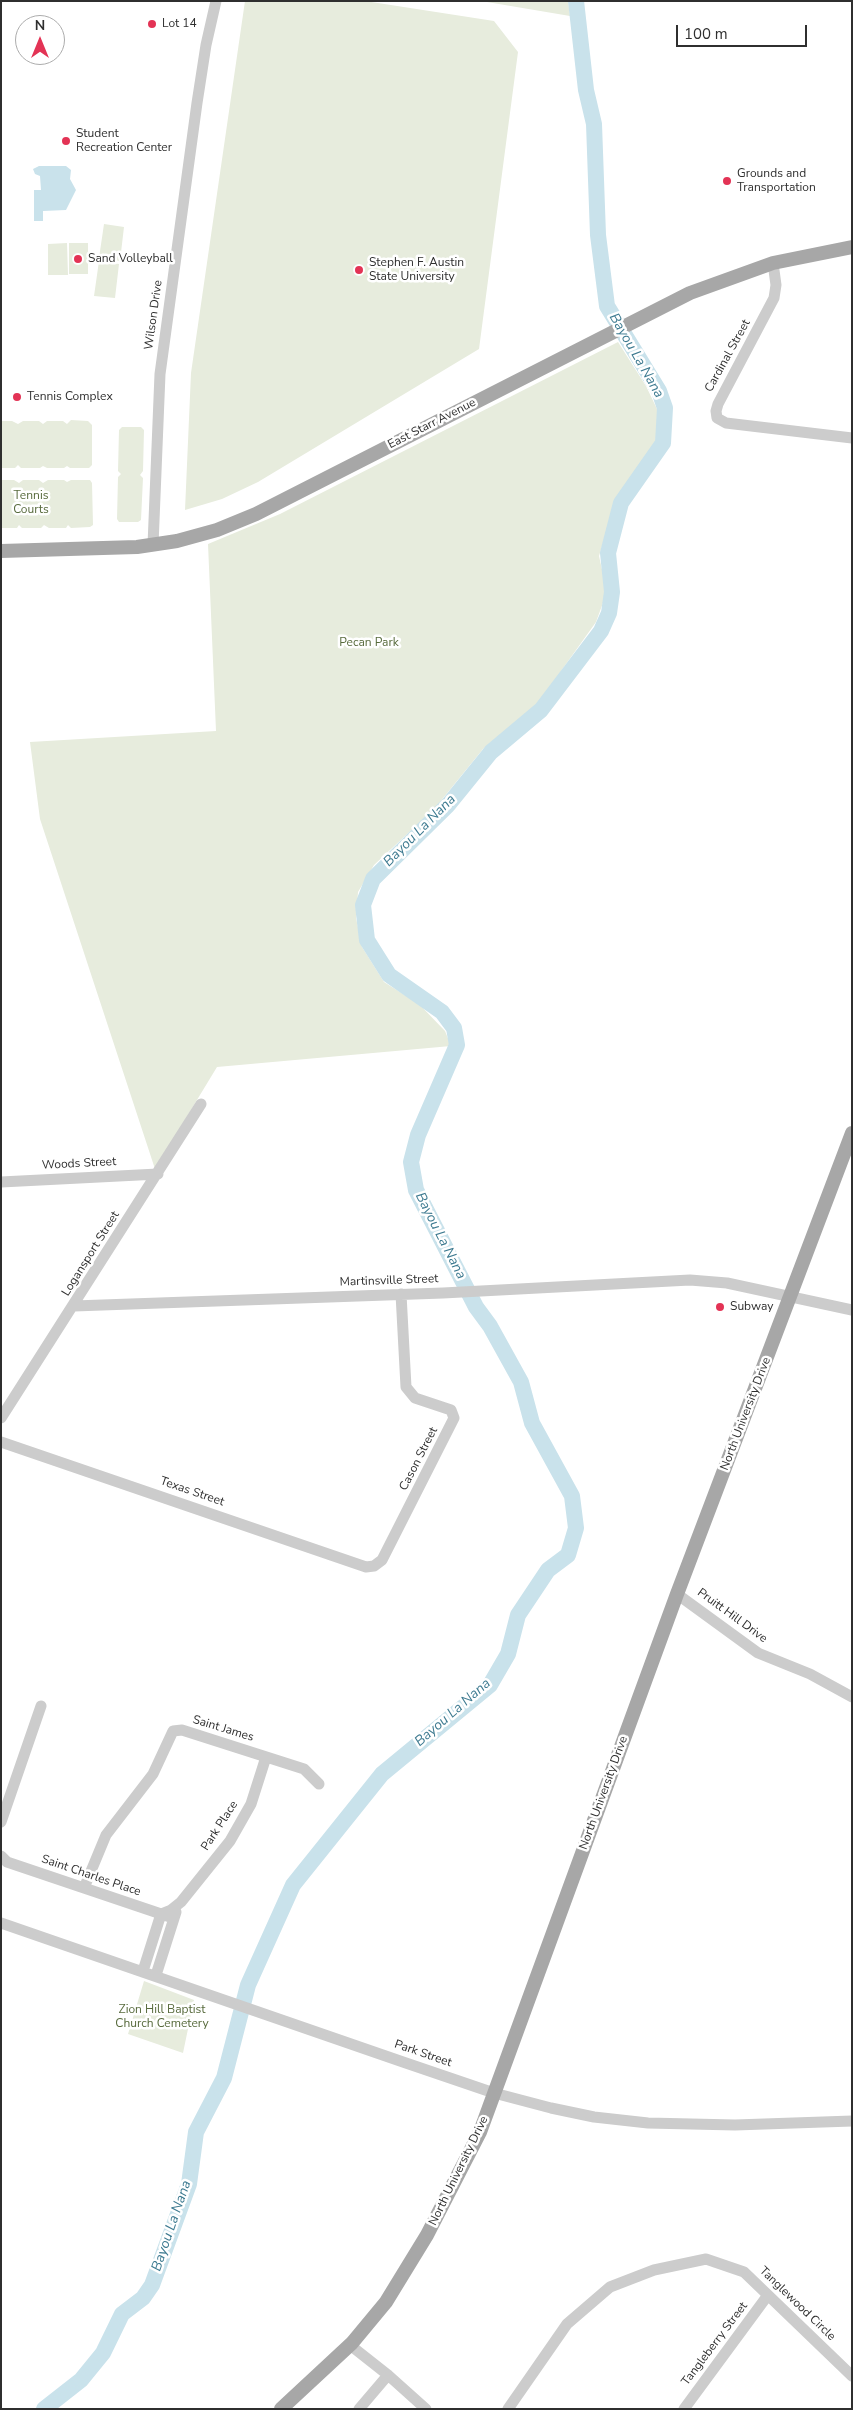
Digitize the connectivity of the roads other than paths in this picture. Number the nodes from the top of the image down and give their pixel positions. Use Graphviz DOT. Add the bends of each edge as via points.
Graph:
graph roads {
  1 [pos="216,1"];
  2 [pos="852,247"];
  3 [pos="773,263"];
  4 [pos="852,438"];
  5 [pos="153,545"];
  6 [pos="1,551"];
  7 [pos="201,1104"];
  8 [pos="852,1133"];
  9 [pos="158,1174"];
  10 [pos="1,1182"];
  11 [pos="401,1294"];
  12 [pos="791,1297"];
  13 [pos="74,1306"];
  14 [pos="852,1310"];
  15 [pos="2,1414"];
  16 [pos="1,1442"];
  17 [pos="374,1566"];
  18 [pos="678,1594"];
  19 [pos="852,1697"];
  20 [pos="40,1706"];
  21 [pos="266,1756"];
  22 [pos="319,1784"];
  23 [pos="1,1822"];
  24 [pos="1,1856"];
  25 [pos="84,1888"];
  26 [pos="181,1902"];
  27 [pos="160,1914"];
  28 [pos="173,1918"];
  29 [pos="1,1923"];
  30 [pos="143,1971"];
  31 [pos="156,1975"];
  32 [pos="494,2093"];
  33 [pos="852,2121"];
  34 [pos="768,2296"];
  35 [pos="350,2346"];
  36 [pos="388,2374"];
  37 [pos="852,2376"];
  38 [pos="281,2409"];
  39 [pos="359,2409"];
  40 [pos="426,2409"];
  41 [pos="508,2409"];
  42 [pos="684,2409"];
  1 -- 5 [label="street, Wilson Drive" via="196,103 160,374"];
  2 -- 3 [label="main road, East Starr Avenue"];
  3 -- 4 [label="street, Cardinal Street" via="774,298 718,404 717,418 726,423"];
  3 -- 5 [label="main road, East Starr Avenue" via="726,278 653,311 256,514 197,536"];
  5 -- 6 [label="main road, East Starr Avenue"];
  7 -- 9 [label="street, Logansport Street"];
  8 -- 12 [label="main road, North University Drive"];
  9 -- 10 [label="street, Woods Street"];
  9 -- 13 [label="street, Logansport Street"];
  11 -- 12 [label="street, Martinsville Street" via="690,1280 727,1283"];
  11 -- 13 [label="street, Martinsville Street"];
  11 -- 17 [label="street, Cason Street" via="406,1387 415,1398 451,1410 454,1418 382,1560"];
  12 -- 14 [label="street, Martinsville Street"];
  12 -- 18 [label="main road, North University Drive"];
  13 -- 15 [label="street, Logansport Street"];
  16 -- 17 [label="street, Texas Street" via="366,1567"];
  18 -- 19 [label="street, Pruitt Hill Drive" via="758,1653 810,1674"];
  18 -- 32 [label="main road, North University Drive"];
  20 -- 23 [label="street"];
  21 -- 22 [label="street, Saint James" via="304,1769"];
  21 -- 25 [label="street, Saint James" via="182,1730 173,1732 153,1774 106,1835"];
  21 -- 26 [label="street, Park Place" via="251,1804 240,1824 226,1847"];
  24 -- 25 [label="street, Saint Charles Place" via="7,1862"];
  25 -- 27 [label="street, Saint Charles Place"];
  26 -- 27 [label="street, Park Place"];
  26 -- 28 [label="street, Park Place"];
  27 -- 28 [label="street, Saint Charles Place"];
  27 -- 30 [label="street"];
  28 -- 31 [label="street, Park Place"];
  29 -- 30 [label="street, Park Street"];
  30 -- 31 [label="street, Park Street"];
  31 -- 32 [label="street, Park Street"];
  32 -- 33 [label="street, Park Street" via="594,2117 648,2123 735,2125"];
  32 -- 35 [label="main road, North University Drive" via="480,2132 427,2235 386,2302"];
  34 -- 37 [label="street, Tanglewood Circle"];
  34 -- 41 [label="street, Tanglewood Circle" via="744,2272 706,2259 654,2270 610,2287 567,2324"];
  34 -- 42 [label="street, Tangleberry Street"];
  35 -- 36 [label="street"];
  35 -- 38 [label="main road, North University Drive"];
  36 -- 39 [label="street"];
  36 -- 40 [label="street"];
}
